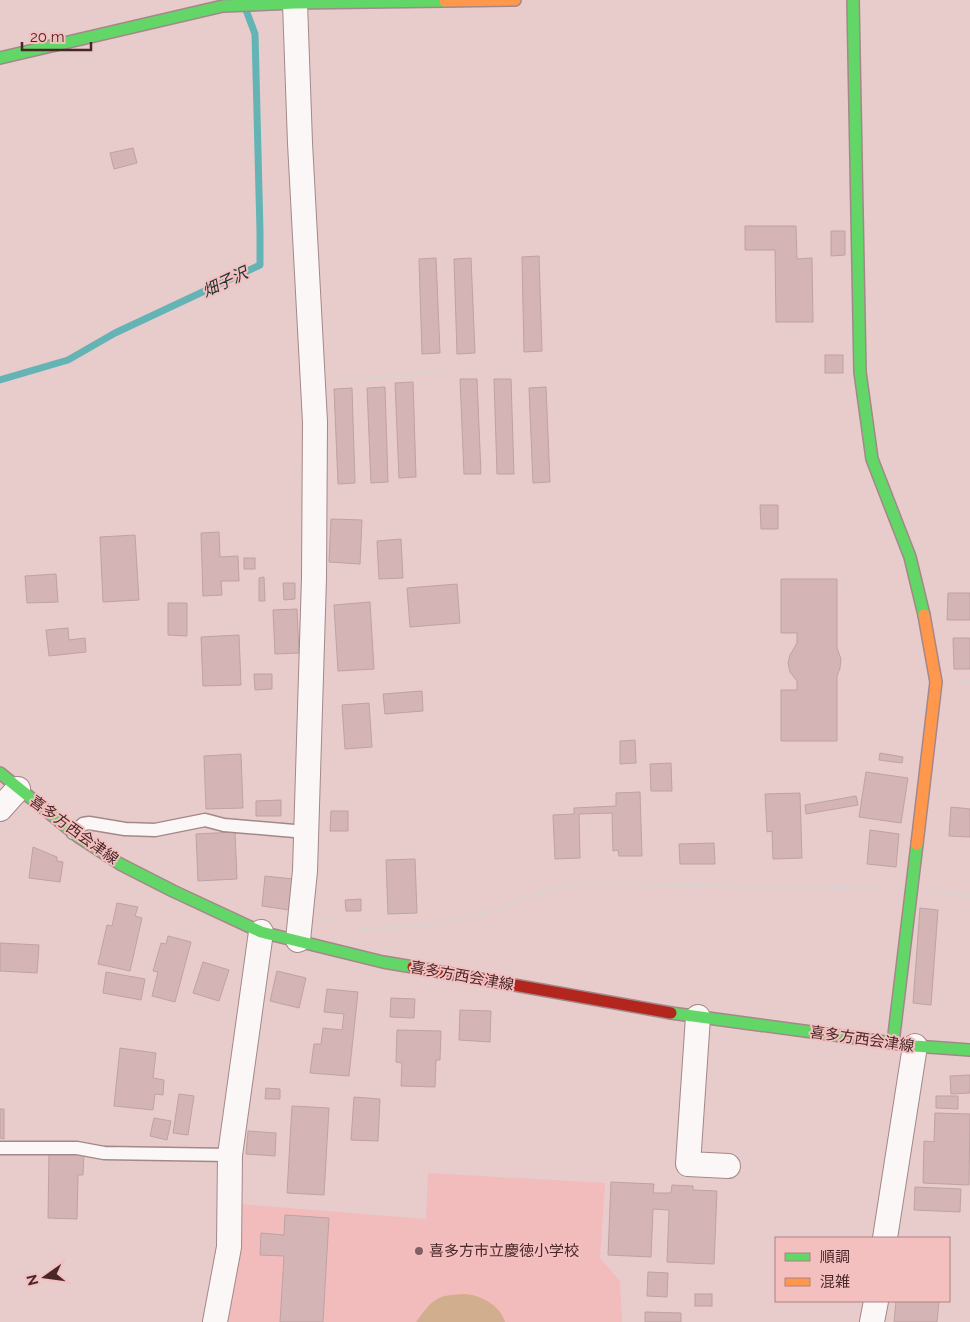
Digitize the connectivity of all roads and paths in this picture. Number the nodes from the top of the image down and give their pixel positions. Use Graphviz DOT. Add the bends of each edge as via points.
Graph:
graph roads {
  1 [pos="515,0"];
  2 [pos="853,0"];
  3 [pos="223,3"];
  4 [pos="295,3"];
  5 [pos="0,58"];
  6 [pos="444,370"];
  7 [pos="313,382"];
  8 [pos="0,773"];
  9 [pos="18,789"];
  10 [pos="0,809"];
  11 [pos="73,832"];
  12 [pos="306,832"];
  13 [pos="912,889"];
  14 [pos="970,896"];
  15 [pos="302,902"];
  16 [pos="345,925"];
  17 [pos="360,930"];
  18 [pos="261,932"];
  19 [pos="298,940"];
  20 [pos="698,1017"];
  21 [pos="904,1044"];
  22 [pos="970,1050"];
  23 [pos="0,1148"];
  24 [pos="230,1155"];
  25 [pos="728,1166"];
  26 [pos="885,1237"];
  27 [pos="876,1302"];
  28 [pos="215,1322"];
  29 [pos="872,1322"];
  1 -- 4 [label="main road"];
  2 -- 13 [label="main road" via="860,372 868,439 872,459 910,557 936,682"];
  3 -- 4 [label="main road"];
  3 -- 5 [label="main road"];
  4 -- 7 [label="street"];
  6 -- 7 [label="path"];
  7 -- 12 [label="street" via="314,578"];
  8 -- 9 [label="main road, 喜多方西会津線"];
  9 -- 10 [label="street"];
  9 -- 11 [label="main road, 喜多方西会津線"];
  11 -- 12 [label="lane" via="89,823 155,830 205,820 224,825"];
  11 -- 18 [label="main road, 喜多方西会津線" via="120,864"];
  12 -- 15 [label="street"];
  13 -- 14 [label="path"];
  13 -- 17 [label="path" via="570,884 503,908 457,920"];
  13 -- 21 [label="main road"];
  15 -- 16 [label="path" via="316,908 330,920"];
  15 -- 19 [label="street"];
  18 -- 19 [label="main road, 喜多方西会津線"];
  18 -- 24 [label="street"];
  19 -- 20 [label="main road, 喜多方西会津線" via="383,962"];
  20 -- 21 [label="main road, 喜多方西会津線"];
  20 -- 25 [label="street" via="688,1164"];
  21 -- 22 [label="main road, 喜多方西会津線"];
  21 -- 26 [label="street"];
  23 -- 24 [label="lane"];
  24 -- 28 [label="street" via="229,1247"];
  27 -- 29 [label="street"];
}
